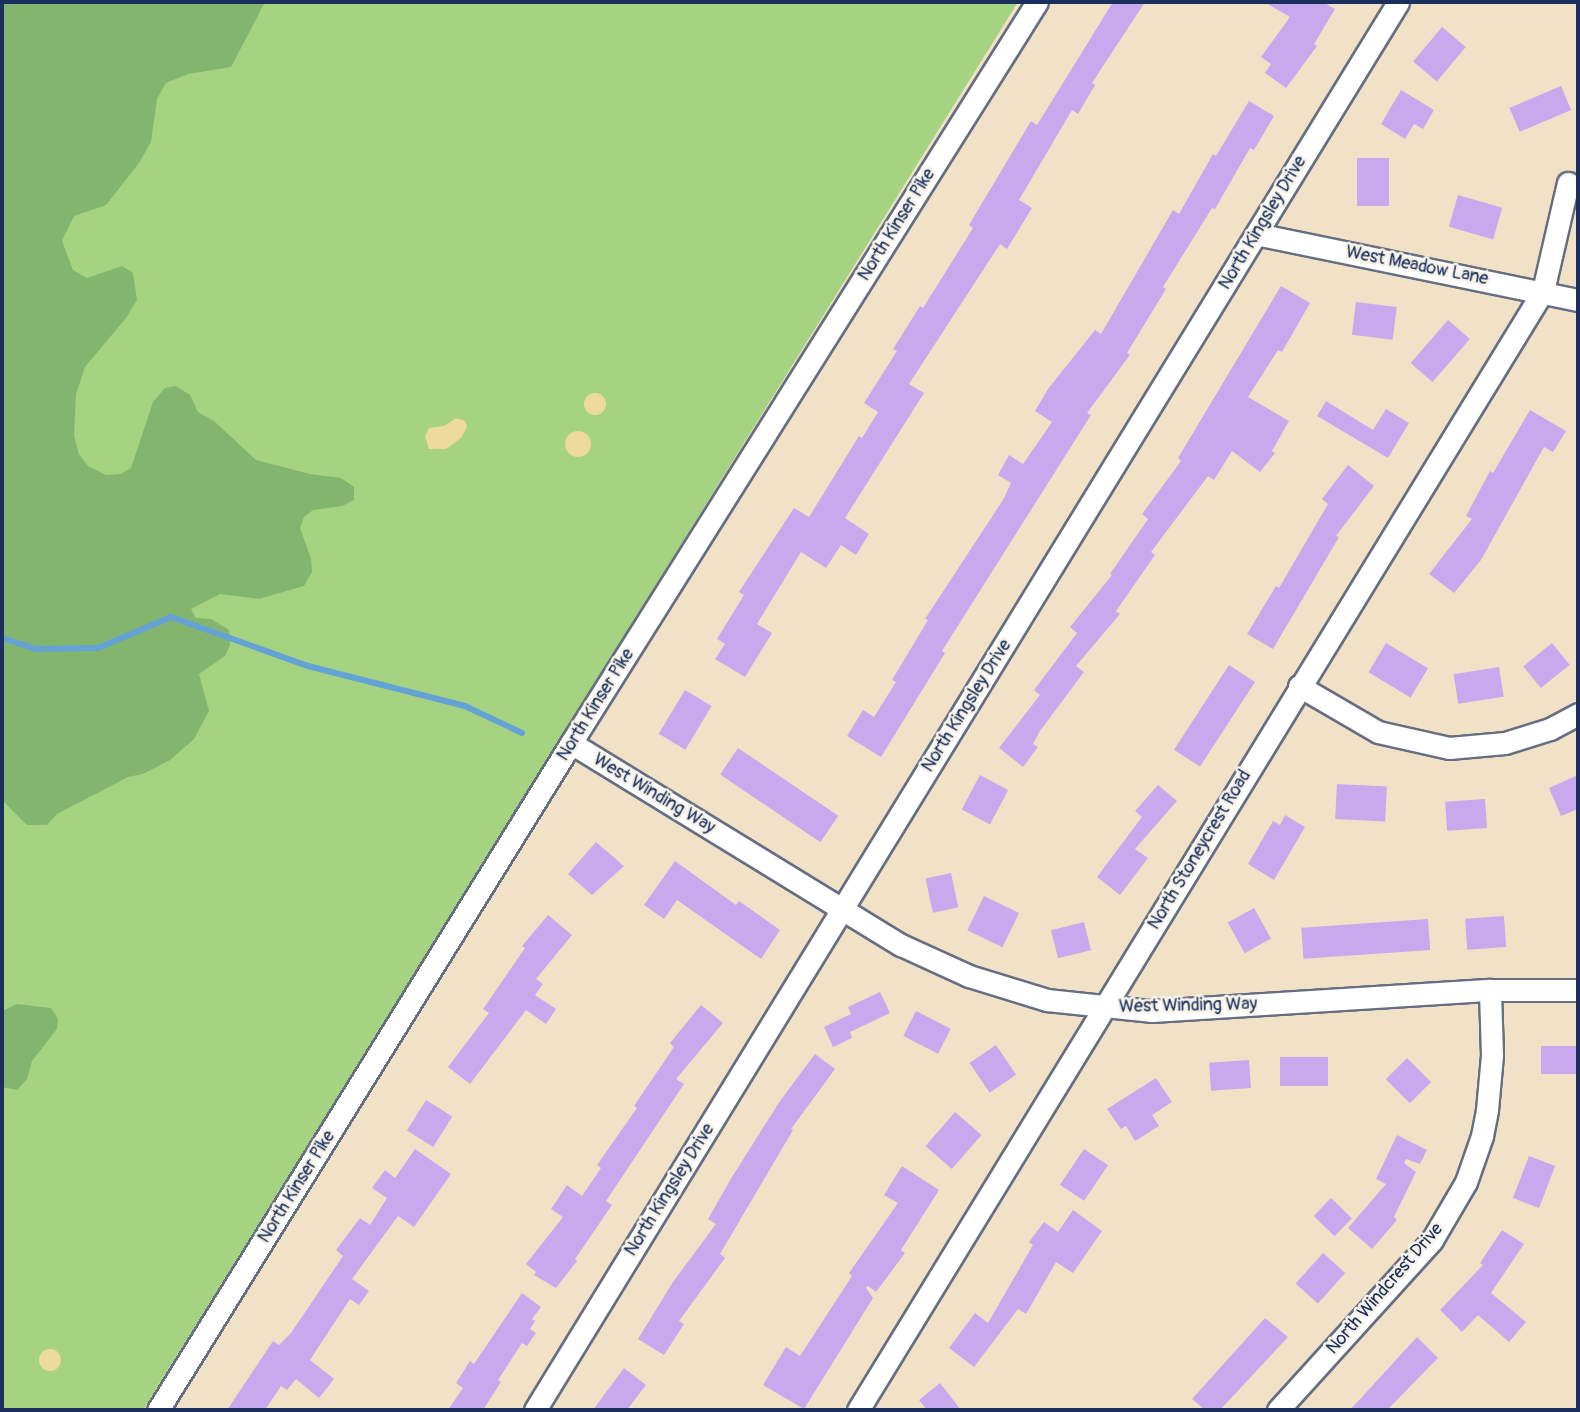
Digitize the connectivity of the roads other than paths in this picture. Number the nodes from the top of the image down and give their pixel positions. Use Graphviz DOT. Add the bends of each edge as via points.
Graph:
graph roads {
  1 [pos="1037,2"];
  2 [pos="1398,2"];
  3 [pos="1568,183"];
  4 [pos="1256,234"];
  5 [pos="1543,291"];
  6 [pos="1578,300"];
  7 [pos="1299,687"];
  8 [pos="1578,714"];
  9 [pos="572,743"];
  10 [pos="842,909"];
  11 [pos="1490,990"];
  12 [pos="1578,990"];
  13 [pos="1104,1008"];
  14 [pos="158,1410"];
  15 [pos="535,1410"];
  16 [pos="858,1410"];
  17 [pos="1278,1410"];
  1 -- 9 [label="street, North Kinser Pike"];
  2 -- 4 [label="street, North Kingsley Drive"];
  3 -- 5 [label="street, North Stoneycrest Road"];
  4 -- 5 [label="street, West Meadow Lane"];
  4 -- 10 [label="street, North Kingsley Drive"];
  5 -- 6 [label="street, West Meadow Lane"];
  5 -- 7 [label="street, North Stoneycrest Road"];
  7 -- 8 [label="street" via="1378,732 1449,748 1505,743 1550,729"];
  7 -- 13 [label="street, North Stoneycrest Road"];
  9 -- 10 [label="street, West Winding Way"];
  9 -- 14 [label="street, North Kinser Pike"];
  10 -- 13 [label="street, West Winding Way" via="901,945 969,976 1047,1000"];
  10 -- 15 [label="street, North Kingsley Drive"];
  11 -- 12 [label="street, West Winding Way"];
  11 -- 13 [label="street, West Winding Way" via="1191,1009"];
  11 -- 17 [label="street, North Windcrest Drive" via="1492,1055 1487,1110 1465,1182 1432,1240"];
  13 -- 16 [label="street, North Stoneycrest Road"];
}
